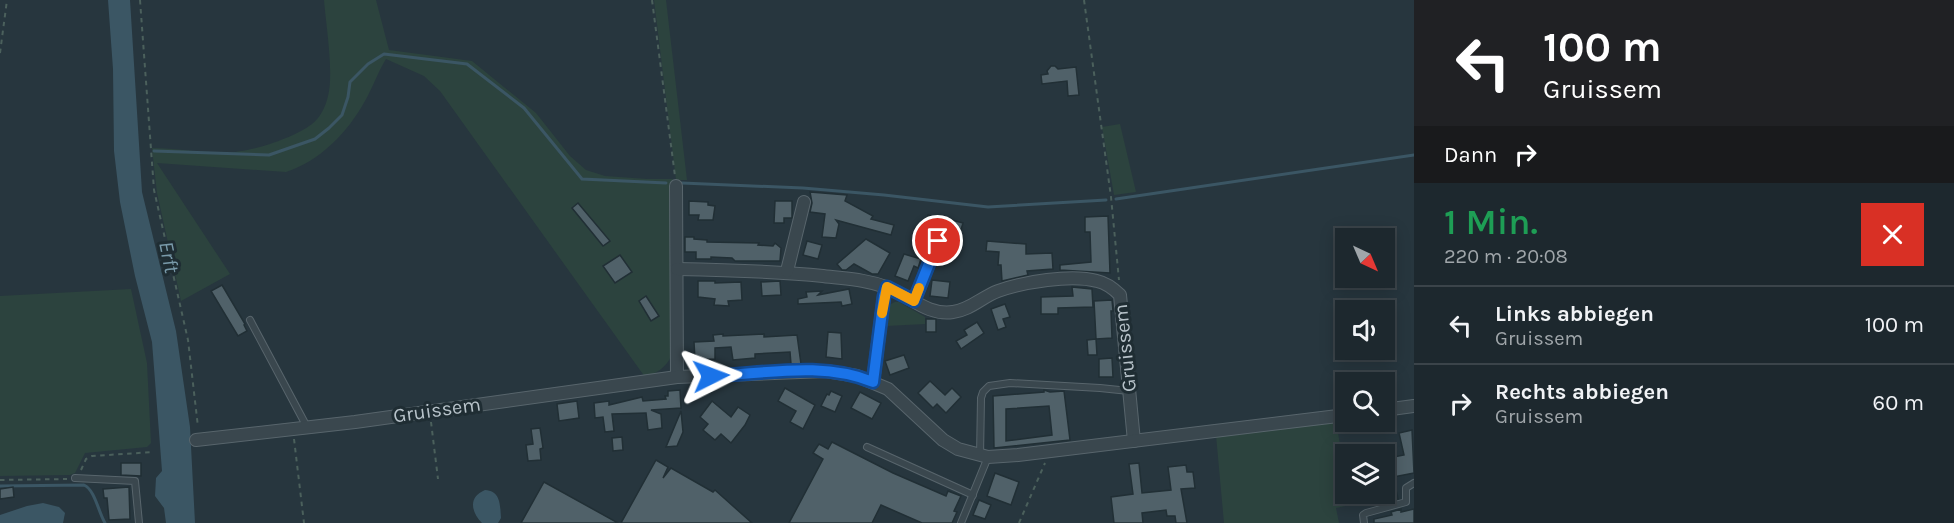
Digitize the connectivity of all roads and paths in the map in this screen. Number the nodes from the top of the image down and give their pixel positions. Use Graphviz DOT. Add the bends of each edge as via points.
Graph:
graph roads {
  1 [pos="8,0"];
  2 [pos="140,0"];
  3 [pos="652,0"];
  4 [pos="1084,0"];
  5 [pos="0,53"];
  6 [pos="676,186"];
  7 [pos="804,202"];
  8 [pos="938,241"];
  9 [pos="677,269"];
  10 [pos="787,272"];
  11 [pos="887,287"];
  12 [pos="1120,295"];
  13 [pos="914,301"];
  14 [pos="250,320"];
  15 [pos="677,377"];
  16 [pos="873,382"];
  17 [pos="1130,391"];
  18 [pos="1414,406"];
  19 [pos="1395,409"];
  20 [pos="430,410"];
  21 [pos="1335,416"];
  22 [pos="307,426"];
  23 [pos="199,440"];
  24 [pos="1134,441"];
  25 [pos="867,447"];
  26 [pos="294,449"];
  27 [pos="1049,451"];
  28 [pos="154,452"];
  29 [pos="984,457"];
  30 [pos="75,478"];
  31 [pos="438,479"];
  32 [pos="0,480"];
  33 [pos="1414,483"];
  34 [pos="973,495"];
  35 [pos="139,523"];
  36 [pos="304,523"];
  37 [pos="961,523"];
  38 [pos="1019,523"];
  39 [pos="1364,523"];
  1 -- 5 [label="path"];
  2 -- 23 [label="path" via="154,190 188,340"];
  3 -- 6 [label="path"];
  4 -- 12 [label="path"];
  6 -- 9 [label="street"];
  7 -- 10 [label="street"];
  8 -- 13 [label="street"];
  9 -- 10 [label="street, Gruissem"];
  9 -- 15 [label="street"];
  10 -- 11 [label="street, Gruissem" via="852,278"];
  11 -- 13 [label="street, Gruissem"];
  11 -- 16 [label="street"];
  12 -- 13 [label="street, Gruissem" via="1099,281 1076,279 1006,289 950,313 933,311"];
  12 -- 17 [label="street, Gruissem"];
  14 -- 22 [label="lane"];
  15 -- 16 [label="street, Gruissem" via="826,371"];
  15 -- 20 [label="street, Gruissem"];
  16 -- 29 [label="street, Gruissem" via="898,397 948,444"];
  17 -- 24 [label="street, Gruissem"];
  17 -- 29 [label="lane" via="1010,383 989,386 981,398"];
  18 -- 19 [label="street"];
  20 -- 22 [label="street, Gruissem"];
  20 -- 31 [label="path"];
  21 -- 24 [label="street, Gruissem"];
  22 -- 23 [label="street, Gruissem"];
  24 -- 27 [label="street, Gruissem"];
  25 -- 34 [label="lane"];
  26 -- 36 [label="path"];
  27 -- 29 [label="street, Gruissem"];
  27 -- 38 [label="path"];
  28 -- 30 [label="path" via="90,456"];
  29 -- 34 [label="lane"];
  30 -- 32 [label="path"];
  30 -- 35 [label="lane" via="135,480"];
  33 -- 39 [label="lane" via="1406,488 1406,502 1365,513"];
  34 -- 37 [label="lane"];
}
